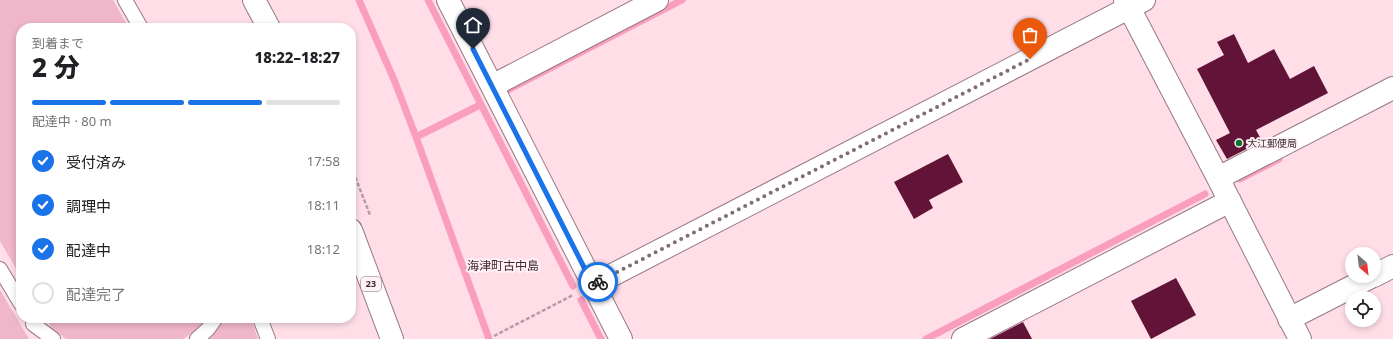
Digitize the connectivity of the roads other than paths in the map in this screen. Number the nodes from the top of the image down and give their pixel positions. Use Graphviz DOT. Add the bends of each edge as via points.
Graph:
graph roads {
  1 [pos="125,0"];
  2 [pos="254,0"];
  3 [pos="448,0"];
  4 [pos="657,0"];
  5 [pos="1132,3"];
  6 [pos="138,23"];
  7 [pos="266,23"];
  8 [pos="492,86"];
  9 [pos="1393,88"];
  10 [pos="1218,178"];
  11 [pos="1230,201"];
  12 [pos="356,243"];
  13 [pos="1393,266"];
  14 [pos="0,269"];
  15 [pos="1381,272"];
  16 [pos="1360,283"];
  17 [pos="593,285"];
  18 [pos="16,296"];
  19 [pos="1290,319"];
  20 [pos="32,323"];
  21 [pos="33,323"];
  22 [pos="213,323"];
  23 [pos="262,323"];
  24 [pos="41,339"];
  25 [pos="53,339"];
  26 [pos="197,339"];
  27 [pos="268,339"];
  28 [pos="392,339"];
  29 [pos="621,339"];
  30 [pos="963,339"];
  31 [pos="1300,339"];
  1 -- 6 [label="lane"];
  2 -- 7 [label="street"];
  3 -- 8 [label="street"];
  4 -- 8 [label="street"];
  5 -- 10 [label="street"];
  5 -- 17 [label="street"];
  8 -- 17 [label="street"];
  9 -- 10 [label="street"];
  10 -- 11 [label="street"];
  11 -- 19 [label="street"];
  11 -- 30 [label="street"];
  12 -- 28 [label="street, 23"];
  13 -- 15 [label="street"];
  14 -- 18 [label="lane"];
  16 -- 19 [label="street"];
  17 -- 29 [label="street"];
  19 -- 31 [label="street"];
  20 -- 24 [label="lane"];
  21 -- 25 [label="lane"];
  22 -- 26 [label="lane"];
  23 -- 27 [label="lane"];
}
